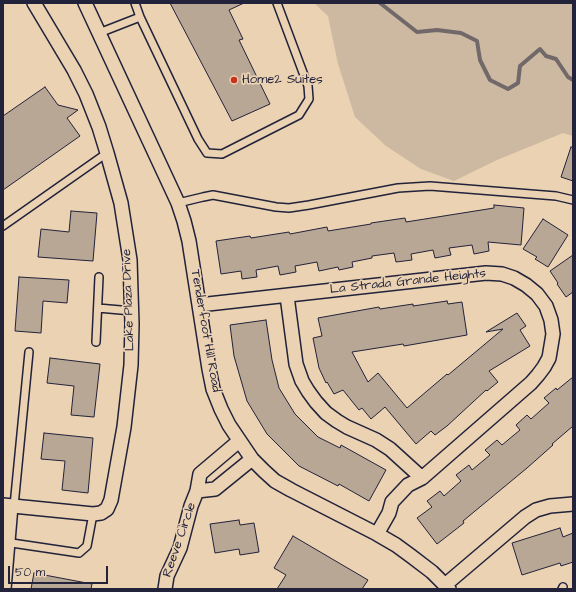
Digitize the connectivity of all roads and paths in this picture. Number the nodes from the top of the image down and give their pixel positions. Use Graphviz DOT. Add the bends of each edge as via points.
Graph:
graph roads {
  1 [pos="34,3"];
  2 [pos="85,3"];
  3 [pos="135,3"];
  4 [pos="277,3"];
  5 [pos="140,17"];
  6 [pos="99,33"];
  7 [pos="107,153"];
  8 [pos="573,200"];
  9 [pos="178,203"];
  10 [pos="3,226"];
  11 [pos="99,277"];
  12 [pos="287,296"];
  13 [pos="199,305"];
  14 [pos="98,308"];
  15 [pos="132,311"];
  16 [pos="96,342"];
  17 [pos="29,352"];
  18 [pos="239,441"];
  19 [pos="252,459"];
  20 [pos="422,478"];
  21 [pos="197,491"];
  22 [pos="573,504"];
  23 [pos="9,506"];
  24 [pos="93,514"];
  25 [pos="377,534"];
  26 [pos="6,542"];
  27 [pos="447,587"];
  28 [pos="4,589"];
  29 [pos="165,589"];
  1 -- 7 [label="street, Lake Plaza Drive" via="83,88"];
  2 -- 6 [label="street, Tenderfoot Hill Road"];
  3 -- 5 [label="lane"];
  4 -- 5 [label="lane" via="308,86 309,99 299,115 222,154 207,153 198,139"];
  5 -- 6 [label="lane"];
  6 -- 9 [label="street, Tenderfoot Hill Road"];
  7 -- 10 [label="lane"];
  7 -- 15 [label="street, Lake Plaza Drive" via="121,203 129,252"];
  8 -- 9 [label="lane" via="556,196 430,186 398,188 289,208 213,195"];
  9 -- 13 [label="street, Tenderfoot Hill Road" via="189,241"];
  11 -- 14 [label="lane"];
  12 -- 13 [label="street, La Strada Grande Heights"];
  12 -- 20 [label="street" via="296,364 302,381 316,402 347,428 390,449"];
  12 -- 20 [label="street, La Strada Grande Heights" via="486,273 514,278 537,294 546,306 553,334 549,358 544,367 531,383"];
  13 -- 18 [label="street, Tenderfoot Hill Road" via="213,388 221,409"];
  14 -- 15 [label="lane"];
  14 -- 16 [label="lane"];
  15 -- 24 [label="street, Lake Plaza Drive" via="128,394 111,500 107,509"];
  17 -- 23 [label="lane"];
  18 -- 19 [label="street, Tenderfoot Hill Road"];
  18 -- 21 [label="street, Reeve Circle" via="200,474"];
  19 -- 21 [label="street, Reeve Circle" via="215,489"];
  19 -- 25 [label="street, Tenderfoot Hill Road" via="276,481 291,490"];
  20 -- 25 [label="street, La Strada Grande Heights" via="415,491 389,513"];
  21 -- 29 [label="street, Reeve Circle" via="180,548 167,576"];
  22 -- 27 [label="street" via="550,506 525,517"];
  23 -- 24 [label="street"];
  23 -- 26 [label="street"];
  24 -- 26 [label="lane" via="88,546 79,553"];
  25 -- 27 [label="street, Tenderfoot Hill Road" via="411,556"];
  26 -- 28 [label="street"];
}
